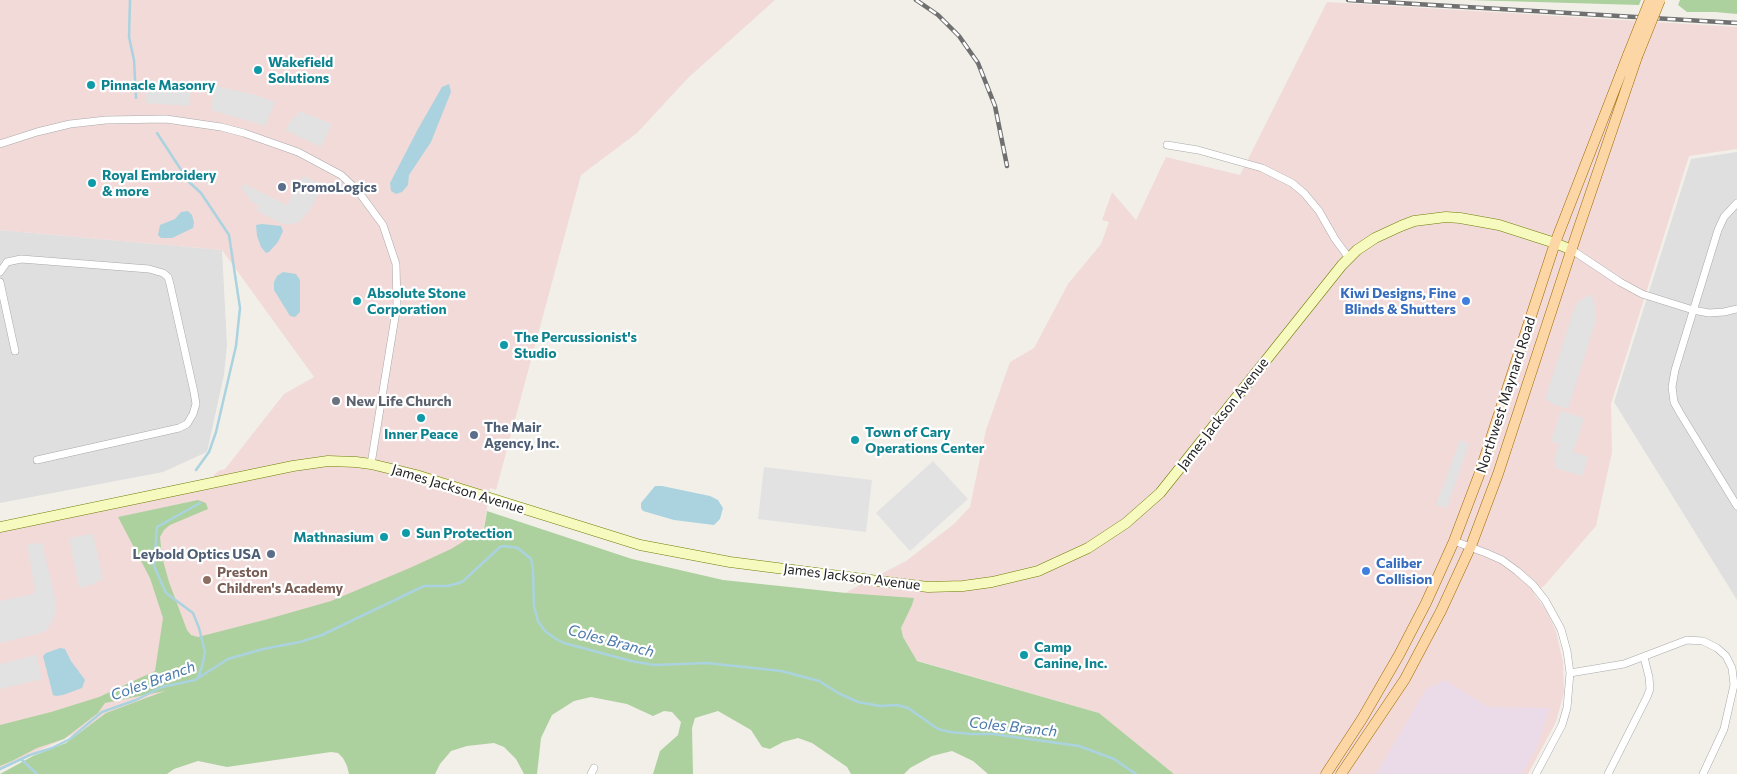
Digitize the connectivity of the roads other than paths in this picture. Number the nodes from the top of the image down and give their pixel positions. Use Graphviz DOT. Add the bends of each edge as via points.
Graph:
graph roads {
  1 [pos="1650,0"];
  2 [pos="1660,0"];
  3 [pos="1633,56"];
  4 [pos="0,144"];
  5 [pos="1167,144"];
  6 [pos="1737,203"];
  7 [pos="1555,243"];
  8 [pos="1572,250"];
  9 [pos="1349,258"];
  10 [pos="0,272"];
  11 [pos="0,282"];
  12 [pos="1737,309"];
  13 [pos="1693,310"];
  14 [pos="15,351"];
  15 [pos="37,460"];
  16 [pos="371,464"];
  17 [pos="1737,506"];
  18 [pos="0,527"];
  19 [pos="1454,541"];
  20 [pos="1471,546"];
  21 [pos="1644,657"];
  22 [pos="1570,672"];
  23 [pos="1326,774"];
  24 [pos="1341,774"];
  25 [pos="1536,774"];
  26 [pos="1608,774"];
  27 [pos="1702,774"];
  1 -- 3 [label="main road, Northwest Maynard Road, bridge"];
  2 -- 3 [label="main road, Northwest Maynard Road, bridge"];
  3 -- 7 [label="main road, Northwest Maynard Road"];
  3 -- 8 [label="main road, Northwest Maynard Road"];
  4 -- 16 [label="street" via="70,124 166,120 221,127 274,143 341,176 362,196 383,225 396,264 397,305"];
  5 -- 9 [label="street" via="1262,168 1292,183 1319,211"];
  6 -- 13 [label="street" via="1724,217"];
  7 -- 8 [label="street, James Jackson Avenue"];
  7 -- 9 [label="street, James Jackson Avenue" via="1499,225 1446,217 1401,226 1375,238"];
  7 -- 19 [label="main road, Northwest Maynard Road" via="1480,476"];
  8 -- 13 [label="street" via="1629,288"];
  8 -- 20 [label="main road, Northwest Maynard Road"];
  9 -- 16 [label="street, James Jackson Avenue" via="1162,492 1126,523 1088,548 1038,570 992,582 928,587 730,562 640,545"];
  10 -- 15 [label="street" via="7,262 21,259 149,269 163,273 170,284 194,392 194,414 187,424 179,428"];
  11 -- 14 [label="street"];
  12 -- 13 [label="street" via="1717,313"];
  13 -- 17 [label="street" via="1673,378 1672,395 1680,414"];
  16 -- 18 [label="street, James Jackson Avenue" via="328,462 302,465"];
  19 -- 20 [label="street"];
  19 -- 23 [label="main road, Northwest Maynard Road" via="1399,655"];
  20 -- 22 [label="street" via="1508,564 1526,578 1545,600 1562,629"];
  20 -- 24 [label="main road, Northwest Maynard Road" via="1409,671"];
  21 -- 22 [label="street" via="1608,667"];
  21 -- 26 [label="street" via="1650,689"];
  21 -- 27 [label="street" via="1680,642 1695,640 1716,647 1729,661 1734,676 1729,711 1724,730"];
  22 -- 25 [label="street" via="1562,725"];
}
